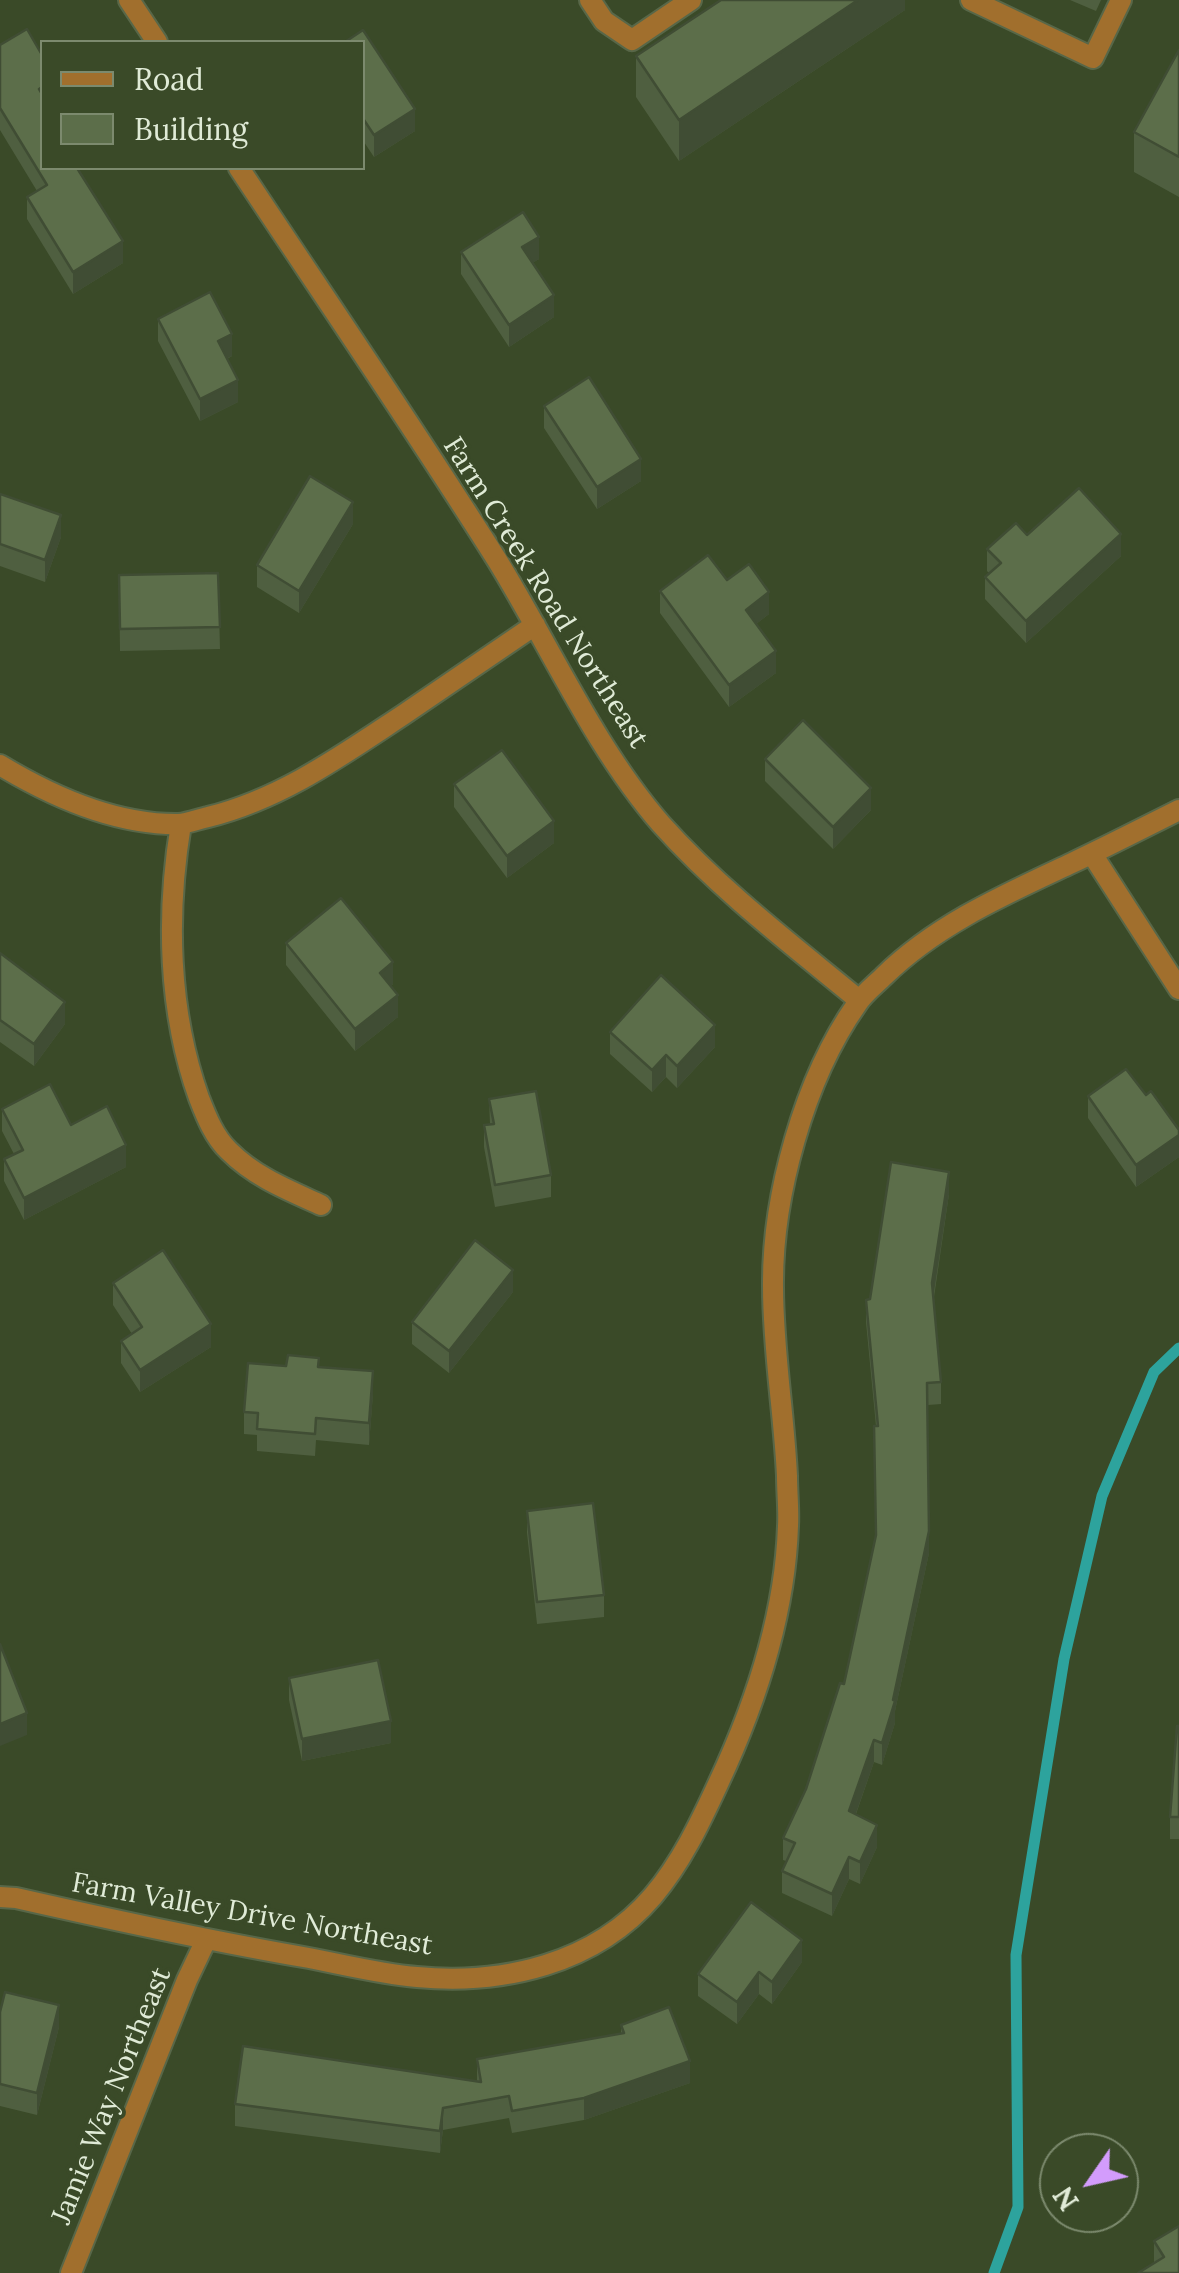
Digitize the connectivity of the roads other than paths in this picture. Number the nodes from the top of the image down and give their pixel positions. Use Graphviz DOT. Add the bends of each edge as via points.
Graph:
graph roads {
  1 [pos="129,0"];
  2 [pos="590,0"];
  3 [pos="691,0"];
  4 [pos="970,0"];
  5 [pos="1121,0"];
  6 [pos="156,40"];
  7 [pos="240,170"];
  8 [pos="536,625"];
  9 [pos="0,765"];
  10 [pos="1179,810"];
  11 [pos="181,824"];
  12 [pos="1092,854"];
  13 [pos="1179,989"];
  14 [pos="859,1000"];
  15 [pos="322,1205"];
  16 [pos="0,1897"];
  17 [pos="206,1940"];
  18 [pos="72,2273"];
  1 -- 6 [label="street"];
  2 -- 3 [label="street" via="604,21 632,40"];
  4 -- 5 [label="street" via="1093,58"];
  7 -- 8 [label="street, Farm Creek Road Northeast"];
  8 -- 11 [label="street" via="283,790"];
  8 -- 14 [label="street, Farm Creek Road Northeast" via="625,776 660,822 742,903"];
  9 -- 11 [label="street" via="94,810"];
  10 -- 12 [label="street, Farm Valley Drive Northeast"];
  11 -- 15 [label="street" via="173,978 180,1030 207,1119 226,1150 265,1180"];
  12 -- 13 [label="street"];
  12 -- 14 [label="street, Farm Valley Drive Northeast" via="956,922 904,956"];
  14 -- 17 [label="street, Farm Valley Drive Northeast" via="812,1092 779,1199 773,1293 788,1525 772,1639 742,1732 677,1864 625,1924 557,1964 513,1974 417,1977"];
  16 -- 17 [label="street, Farm Valley Drive Northeast"];
  17 -- 18 [label="street, Jamie Way Northeast"];
}
